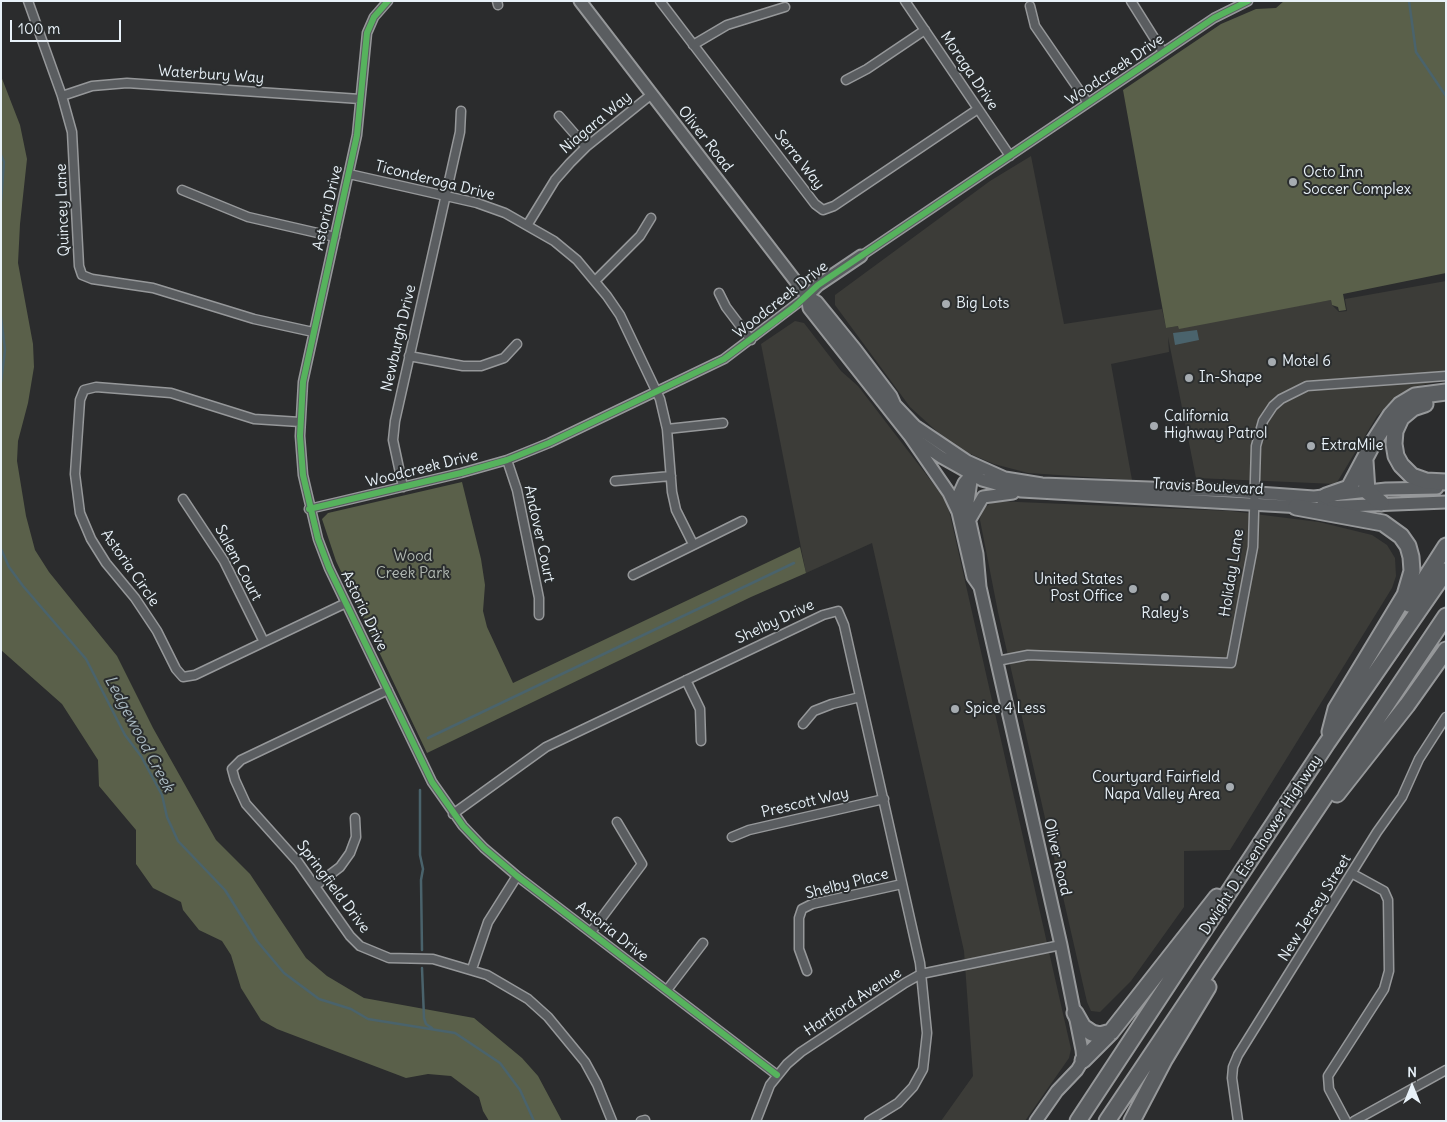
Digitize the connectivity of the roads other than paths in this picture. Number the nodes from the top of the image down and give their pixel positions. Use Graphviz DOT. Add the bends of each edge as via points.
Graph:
graph roads {
  1 [pos="28,1"];
  2 [pos="388,1"];
  3 [pos="580,1"];
  4 [pos="660,1"];
  5 [pos="905,1"];
  6 [pos="1131,1"];
  7 [pos="1248,1"];
  8 [pos="1030,6"];
  9 [pos="785,7"];
  10 [pos="924,30"];
  11 [pos="693,45"];
  12 [pos="1163,52"];
  13 [pos="846,80"];
  14 [pos="652,94"];
  15 [pos="62,96"];
  16 [pos="360,99"];
  17 [pos="1088,103"];
  18 [pos="978,108"];
  19 [pos="461,111"];
  20 [pos="559,116"];
  21 [pos="586,147"];
  22 [pos="1010,156"];
  23 [pos="349,174"];
  24 [pos="182,190"];
  25 [pos="446,195"];
  26 [pos="651,218"];
  27 [pos="528,224"];
  28 [pos="335,237"];
  29 [pos="861,256"];
  30 [pos="595,281"];
  31 [pos="720,293"];
  32 [pos="807,296"];
  33 [pos="313,332"];
  34 [pos="751,340"];
  35 [pos="517,344"];
  36 [pos="409,356"];
  37 [pos="1446,376"];
  38 [pos="657,392"];
  39 [pos="1446,392"];
  40 [pos="1446,403"];
  41 [pos="300,422"];
  42 [pos="722,423"];
  43 [pos="667,429"];
  44 [pos="909,435"];
  45 [pos="507,460"];
  46 [pos="1364,460"];
  47 [pos="974,470"];
  48 [pos="671,476"];
  49 [pos="615,481"];
  50 [pos="1446,482"];
  51 [pos="403,487"];
  52 [pos="1446,488"];
  53 [pos="1021,491"];
  54 [pos="1367,491"];
  55 [pos="1326,496"];
  56 [pos="1254,498"];
  57 [pos="184,499"];
  58 [pos="1446,502"];
  59 [pos="1381,503"];
  60 [pos="1296,507"];
  61 [pos="309,508"];
  62 [pos="958,512"];
  63 [pos="742,521"];
  64 [pos="969,521"];
  65 [pos="693,544"];
  66 [pos="1446,546"];
  67 [pos="1446,571"];
  68 [pos="632,575"];
  69 [pos="980,587"];
  70 [pos="346,603"];
  71 [pos="539,616"];
  72 [pos="1446,616"];
  73 [pos="1406,626"];
  74 [pos="264,642"];
  75 [pos="1446,650"];
  76 [pos="997,661"];
  77 [pos="686,680"];
  78 [pos="388,690"];
  79 [pos="860,698"];
  80 [pos="1445,721"];
  81 [pos="803,724"];
  82 [pos="701,742"];
  83 [pos="1327,743"];
  84 [pos="884,799"];
  85 [pos="453,814"];
  86 [pos="355,818"];
  87 [pos="617,822"];
  88 [pos="732,836"];
  89 [pos="1294,844"];
  90 [pos="1255,852"];
  91 [pos="1353,874"];
  92 [pos="517,876"];
  93 [pos="902,884"];
  94 [pos="315,886"];
  95 [pos="1259,897"];
  96 [pos="591,932"];
  97 [pos="703,943"];
  98 [pos="1061,945"];
  99 [pos="472,969"];
  100 [pos="807,971"];
  101 [pos="922,974"];
  102 [pos="667,990"];
  103 [pos="1075,1013"];
  104 [pos="1111,1032"];
  105 [pos="1082,1060"];
  106 [pos="1446,1070"];
  107 [pos="777,1075"];
  108 [pos="612,1121"];
  109 [pos="756,1121"];
  110 [pos="869,1121"];
  111 [pos="1036,1121"];
  112 [pos="1078,1121"];
  113 [pos="1107,1121"];
  114 [pos="1132,1121"];
  115 [pos="1238,1121"];
  116 [pos="1346,1121"];
  117 [pos="1354,1121"];
  1 -- 15 [label="street, Quincey Lane"];
  2 -- 16 [label="street, Astoria Drive" via="374,17 367,33"];
  3 -- 14 [label="street, Oliver Road"];
  4 -- 11 [label="street, Serra Way"];
  5 -- 10 [label="street, Moraga Drive"];
  6 -- 12 [label="street"];
  7 -- 12 [label="street, Woodcreek Drive" via="1214,18"];
  8 -- 17 [label="street" via="1035,26"];
  9 -- 11 [label="street" via="727,26"];
  10 -- 13 [label="street"];
  10 -- 18 [label="street, Moraga Drive"];
  11 -- 18 [label="street, Serra Way" via="815,204 823,210 834,206"];
  12 -- 17 [label="street, Woodcreek Drive"];
  14 -- 21 [label="street, Niagara Way"];
  14 -- 32 [label="street, Oliver Road"];
  15 -- 16 [label="street, Waterbury Way" via="92,86 119,83"];
  15 -- 33 [label="street, Quincey Lane" via="74,146 82,274 92,279 153,288 254,319"];
  16 -- 23 [label="street, Astoria Drive"];
  17 -- 22 [label="street, Woodcreek Drive"];
  18 -- 22 [label="street, Moraga Drive"];
  19 -- 25 [label="street, Newburgh Drive" via="460,132"];
  20 -- 21 [label="street"];
  21 -- 27 [label="street, Niagara Way" via="555,180"];
  22 -- 29 [label="street, Woodcreek Drive"];
  23 -- 25 [label="street, Ticonderoga Drive"];
  23 -- 28 [label="street, Astoria Drive"];
  24 -- 28 [label="street" via="248,217"];
  25 -- 27 [label="street, Ticonderoga Drive" via="477,203"];
  25 -- 36 [label="street, Newburgh Drive"];
  26 -- 30 [label="street" via="640,236"];
  27 -- 30 [label="street, Ticonderoga Drive" via="577,260"];
  28 -- 33 [label="street, Astoria Drive"];
  29 -- 32 [label="street, Woodcreek Drive"];
  30 -- 38 [label="street, Ticonderoga Drive" via="620,315"];
  31 -- 34 [label="street" via="726,307"];
  32 -- 34 [label="street, Woodcreek Drive"];
  32 -- 44 [label="street, Oliver Road" via="810,308"];
  32 -- 47 [label="street, Oliver Road" via="817,302 895,405 915,426"];
  33 -- 41 [label="street, Astoria Drive" via="303,382"];
  34 -- 38 [label="street, Woodcreek Drive" via="724,359"];
  35 -- 36 [label="street" via="504,358 481,366 455,365"];
  36 -- 51 [label="street, Newburgh Drive" via="394,421 394,440"];
  37 -- 56 [label="street, Holiday Lane" via="1307,386 1281,399 1268,414 1260,431 1256,446"];
  38 -- 43 [label="street, Ticonderoga Drive"];
  38 -- 45 [label="street, Woodcreek Drive"];
  39 -- 46 [label="highway" via="1415,396 1400,405"];
  40 -- 50 [label="highway" via="1427,403 1413,408 1401,418 1394,444 1401,465 1412,476"];
  41 -- 61 [label="street, Astoria Drive" via="302,474"];
  41 -- 74 [label="street, Astoria Circle" via="254,419 191,398 142,389 96,387 84,390 80,400 75,474 80,514 106,564 135,598 157,631 176,669 183,677 195,675"];
  42 -- 43 [label="street"];
  43 -- 48 [label="street, Ticonderoga Drive"];
  44 -- 47 [label="street, Oliver Road" via="941,457"];
  44 -- 62 [label="street, Oliver Road" via="949,493"];
  45 -- 51 [label="street, Woodcreek Drive"];
  45 -- 71 [label="street, Andover Court" via="530,553 539,598"];
  46 -- 54 [label="highway"];
  46 -- 55 [label="highway" via="1349,488"];
  47 -- 53 [label="street, Travis Boulevard" via="982,480"];
  47 -- 56 [label="street, Travis Boulevard" via="1042,484 1080,484"];
  47 -- 62 [label="street, Oliver Road" via="959,494"];
  47 -- 64 [label="street, Oliver Road" via="967,509"];
  48 -- 49 [label="street"];
  48 -- 65 [label="street, Ticonderoga Drive" via="676,510"];
  51 -- 61 [label="street, Woodcreek Drive"];
  52 -- 54 [label="street, Travis Boulevard"];
  53 -- 56 [label="street, Travis Boulevard"];
  53 -- 64 [label="street" via="983,497"];
  54 -- 55 [label="street, Travis Boulevard"];
  54 -- 59 [label="highway"];
  55 -- 56 [label="street, Travis Boulevard"];
  56 -- 60 [label="street, Travis Boulevard"];
  56 -- 76 [label="street, Holiday Lane" via="1253,546 1231,663 1028,654"];
  57 -- 74 [label="street, Salem Court" via="224,561"];
  58 -- 59 [label="street, Travis Boulevard"];
  59 -- 60 [label="street, Travis Boulevard"];
  60 -- 83 [label="highway" via="1383,522 1401,536 1411,557 1412,571 1405,595 1336,709"];
  61 -- 70 [label="street, Astoria Drive" via="326,561"];
  62 -- 69 [label="street, Oliver Road" via="973,577"];
  63 -- 65 [label="street"];
  64 -- 69 [label="street, Oliver Road"];
  65 -- 68 [label="street"];
  66 -- 73 [label="highway" via="1409,603"];
  67 -- 73 [label="highway, Dwight D. Eisenhower Highway"];
  69 -- 76 [label="street, Oliver Road"];
  70 -- 74 [label="street, Astoria Circle"];
  70 -- 78 [label="street, Astoria Drive"];
  72 -- 89 [label="highway, Dwight D. Eisenhower Highway"];
  73 -- 83 [label="highway, Dwight D. Eisenhower Highway"];
  75 -- 89 [label="highway" via="1356,771"];
  76 -- 98 [label="street, Oliver Road"];
  77 -- 79 [label="street, Shelby Drive" via="823,615 838,611"];
  77 -- 82 [label="street" via="700,709"];
  77 -- 85 [label="street, Shelby Drive" via="546,747"];
  78 -- 85 [label="street, Astoria Drive" via="432,782"];
  78 -- 94 [label="street, Springfield Drive" via="241,760 232,769 246,804 282,842"];
  79 -- 81 [label="street" via="814,711"];
  79 -- 84 [label="street, Shelby Drive"];
  80 -- 91 [label="street, New Jersey Street" via="1419,759 1402,797"];
  83 -- 90 [label="highway, Dwight D. Eisenhower Highway"];
  84 -- 88 [label="street, Prescott Way"];
  84 -- 93 [label="street, Shelby Drive"];
  85 -- 92 [label="street, Astoria Drive" via="484,848"];
  86 -- 94 [label="street" via="356,836 350,853 340,867"];
  87 -- 96 [label="street" via="642,864"];
  89 -- 95 [label="highway, Dwight D. Eisenhower Highway"];
  90 -- 104 [label="highway" via="1187,932"];
  90 -- 112 [label="highway, Dwight D. Eisenhower Highway"];
  91 -- 115 [label="street, New Jersey Street" via="1238,1055 1232,1078"];
  91 -- 116 [label="street" via="1384,891 1388,900 1389,972 1384,989 1328,1076 1329,1089"];
  92 -- 96 [label="street, Astoria Drive"];
  92 -- 99 [label="street" via="488,922"];
  93 -- 100 [label="street, Shelby Place" via="802,909 799,950"];
  93 -- 101 [label="street, Shelby Drive"];
  94 -- 99 [label="street, Springfield Drive" via="350,936 373,953 389,958 433,959"];
  95 -- 113 [label="highway, Dwight D. Eisenhower Highway"];
  95 -- 114 [label="highway"];
  96 -- 102 [label="street, Astoria Drive"];
  97 -- 102 [label="street"];
  98 -- 101 [label="street, Hartford Avenue"];
  98 -- 103 [label="street, Oliver Road"];
  99 -- 108 [label="street, Springfield Drive" via="528,999 554,1023 585,1062 598,1084"];
  101 -- 107 [label="street, Hartford Avenue" via="801,1052"];
  101 -- 110 [label="street, Shelby Drive" via="927,1033 923,1068 913,1087 898,1102"];
  102 -- 107 [label="street, Astoria Drive"];
  103 -- 104 [label="highway" via="1083,1027 1092,1033"];
  103 -- 105 [label="street, Oliver Road"];
  104 -- 105 [label="highway"];
  105 -- 111 [label="street"];
  106 -- 117 [label="street"];
  107 -- 109 [label="street, Hartford Avenue" via="764,1095"];
}
